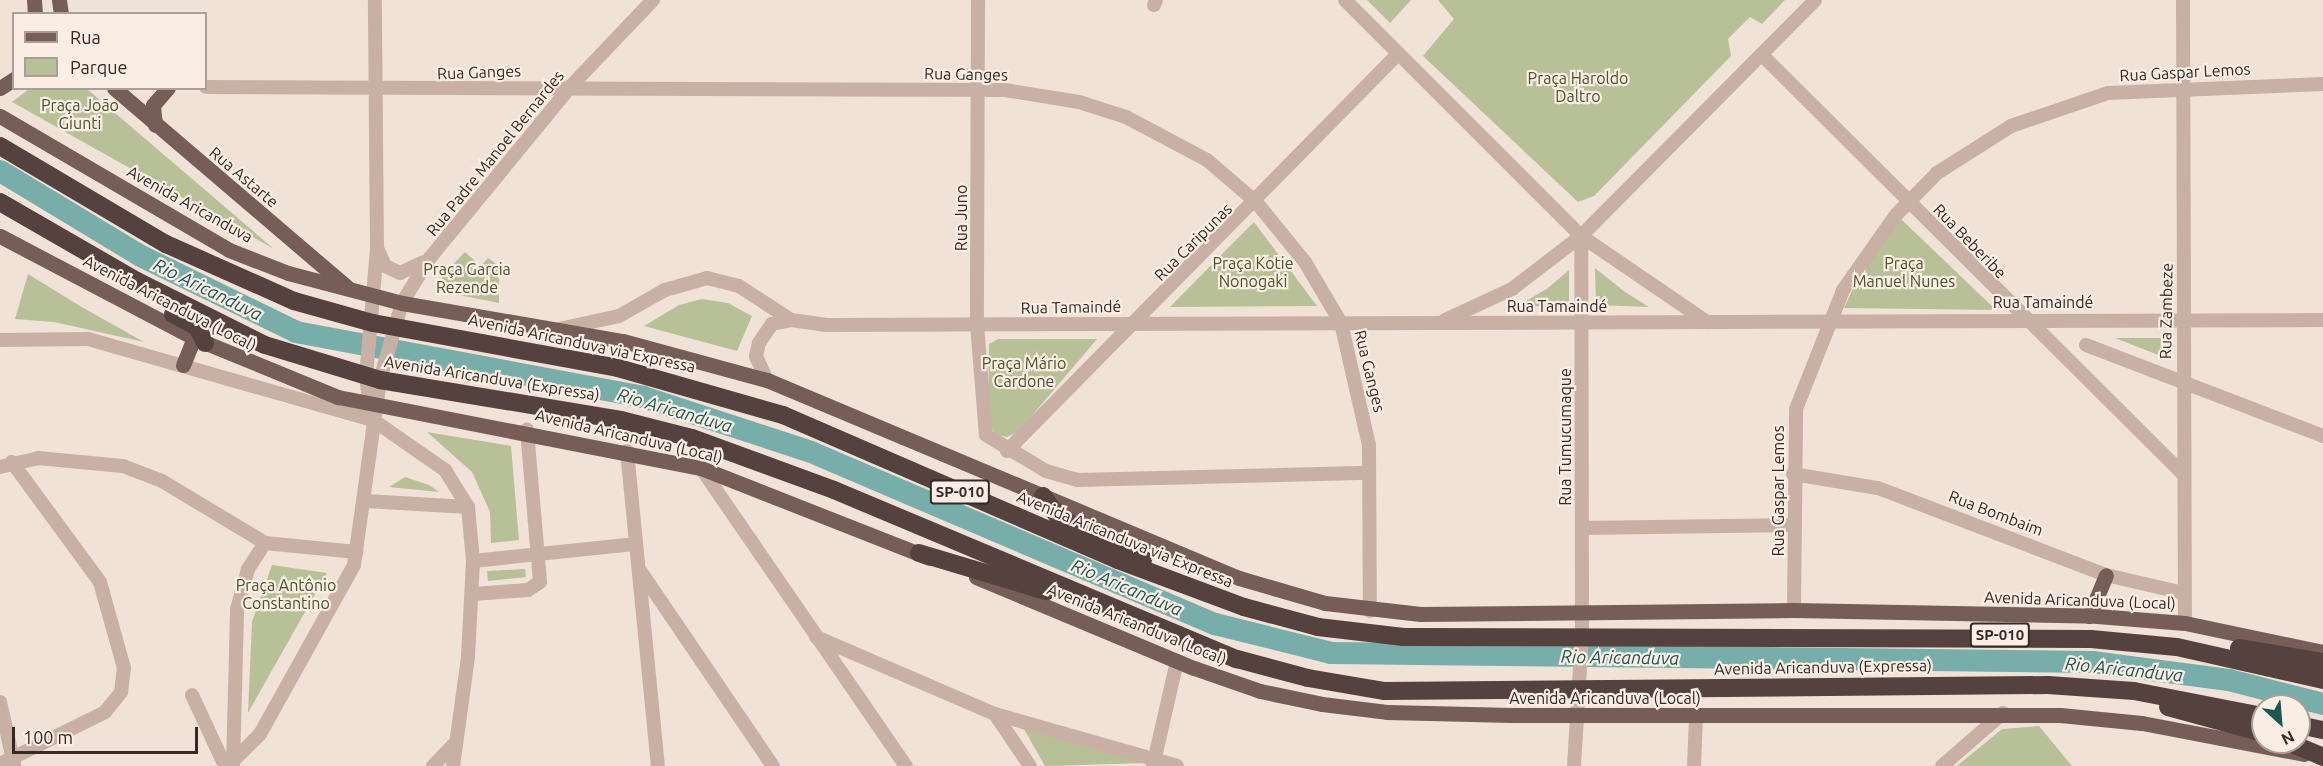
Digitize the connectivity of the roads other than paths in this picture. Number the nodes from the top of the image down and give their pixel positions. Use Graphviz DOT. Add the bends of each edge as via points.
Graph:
graph roads {
  1 [pos="375,0"];
  2 [pos="653,0"];
  3 [pos="978,0"];
  4 [pos="1345,0"];
  5 [pos="1815,0"];
  6 [pos="2182,0"];
  7 [pos="1398,54"];
  8 [pos="1762,55"];
  9 [pos="2323,84"];
  10 [pos="571,86"];
  11 [pos="2183,86"];
  12 [pos="207,87"];
  13 [pos="116,90"];
  14 [pos="166,90"];
  15 [pos="376,90"];
  16 [pos="978,90"];
  17 [pos="0,116"];
  18 [pos="155,125"];
  19 [pos="0,146"];
  20 [pos="1908,201"];
  21 [pos="0,202"];
  22 [pos="1256,202"];
  23 [pos="50,230"];
  24 [pos="0,236"];
  25 [pos="1581,236"];
  26 [pos="377,248"];
  27 [pos="429,259"];
  28 [pos="351,291"];
  29 [pos="374,296"];
  30 [pos="402,303"];
  31 [pos="2022,318"];
  32 [pos="2183,318"];
  33 [pos="791,320"];
  34 [pos="2323,320"];
  35 [pos="1828,321"];
  36 [pos="1134,322"];
  37 [pos="1581,322"];
  38 [pos="1707,322"];
  39 [pos="1341,323"];
  40 [pos="1440,323"];
  41 [pos="977,324"];
  42 [pos="558,329"];
  43 [pos="372,330"];
  44 [pos="390,334"];
  45 [pos="0,340"];
  46 [pos="200,340"];
  47 [pos="2086,345"];
  48 [pos="183,365"];
  49 [pos="374,371"];
  50 [pos="767,380"];
  51 [pos="2181,380"];
  52 [pos="373,404"];
  53 [pos="373,420"];
  54 [pos="527,430"];
  55 [pos="2323,436"];
  56 [pos="627,451"];
  57 [pos="1007,451"];
  58 [pos="6,464"];
  59 [pos="701,468"];
  60 [pos="1369,473"];
  61 [pos="1793,474"];
  62 [pos="2183,474"];
  63 [pos="1043,496"];
  64 [pos="366,501"];
  65 [pos="468,507"];
  66 [pos="1793,525"];
  67 [pos="1582,528"];
  68 [pos="265,543"];
  69 [pos="636,544"];
  70 [pos="357,552"];
  71 [pos="919,554"];
  72 [pos="539,555"];
  73 [pos="473,561"];
  74 [pos="640,571"];
  75 [pos="2106,575"];
  76 [pos="2184,593"];
  77 [pos="473,594"];
  78 [pos="1222,599"];
  79 [pos="1101,603"];
  80 [pos="1794,610"];
  81 [pos="1370,611"];
  82 [pos="1582,612"];
  83 [pos="2090,616"];
  84 [pos="2185,623"];
  85 [pos="816,637"];
  86 [pos="1582,644"];
  87 [pos="2177,647"];
  88 [pos="2323,652"];
  89 [pos="1177,662"];
  90 [pos="2323,662"];
  91 [pos="2323,680"];
  92 [pos="1580,685"];
  93 [pos="2048,685"];
  94 [pos="192,695"];
  95 [pos="0,702"];
  96 [pos="2003,713"];
  97 [pos="995,714"];
  98 [pos="2251,714"];
  99 [pos="1579,716"];
  100 [pos="1696,717"];
  101 [pos="2251,730"];
  102 [pos="454,744"];
  103 [pos="2323,757"];
  104 [pos="14,761"];
  105 [pos="0,764"];
  106 [pos="1154,764"];
  107 [pos="229,765"];
  108 [pos="433,766"];
  109 [pos="453,766"];
  110 [pos="658,766"];
  111 [pos="773,766"];
  112 [pos="906,766"];
  113 [pos="1030,766"];
  114 [pos="1177,766"];
  115 [pos="1574,766"];
  116 [pos="1694,766"];
  117 [pos="1942,766"];
  1 -- 15 [label="street"];
  2 -- 10 [label="street, Rua Padre Manoel Bernardes"];
  3 -- 16 [label="street, Rua Juno"];
  4 -- 7 [label="street"];
  5 -- 8 [label="street"];
  6 -- 11 [label="street, Rua Zambeze"];
  7 -- 22 [label="street, Rua Caripunas"];
  7 -- 25 [label="street"];
  8 -- 20 [label="street, Rua Beberibe"];
  8 -- 25 [label="street"];
  9 -- 11 [label="street, Rua Gaspar Lemos"];
  10 -- 15 [label="street, Rua Ganges"];
  10 -- 16 [label="street, Rua Ganges"];
  10 -- 27 [label="street, Rua Padre Manoel Bernardes"];
  11 -- 20 [label="street, Rua Gaspar Lemos" via="2108,93 2032,117 1964,152"];
  11 -- 32 [label="street, Rua Zambeze"];
  12 -- 15 [label="street, Rua Ganges"];
  13 -- 18 [label="main road, Rua Astarte"];
  14 -- 18 [label="main road" via="153,105"];
  15 -- 26 [label="street"];
  16 -- 22 [label="street, Rua Ganges" via="1051,95 1126,117 1207,160"];
  16 -- 41 [label="street, Rua Juno"];
  17 -- 28 [label="main road, Avenida Aricanduva" via="229,250"];
  18 -- 28 [label="main road, Rua Astarte"];
  19 -- 43 [label="highway, SP-010" via="166,244 232,276"];
  20 -- 31 [label="street, Rua Beberibe"];
  20 -- 35 [label="street, Rua Gaspar Lemos" via="1864,257"];
  21 -- 23 [label="highway, Avenida Aricanduva (Expressa) / SP-010"];
  22 -- 36 [label="street, Rua Caripunas"];
  22 -- 39 [label="street, Rua Ganges" via="1305,262"];
  23 -- 46 [label="highway" via="58,248 197,327"];
  23 -- 49 [label="highway, Avenida Aricanduva (Expressa) / SP-010" via="265,345"];
  24 -- 46 [label="main road, Avenida Aricanduva (Local)"];
  25 -- 37 [label="street, Rua Tumucumaque"];
  25 -- 38 [label="street"];
  25 -- 40 [label="street" via="1512,289"];
  26 -- 27 [label="street" via="385,266 399,273"];
  26 -- 29 [label="street"];
  27 -- 30 [label="street, Rua Padre Manoel Bernardes"];
  28 -- 29 [label="main road, Avenida Aricanduva"];
  29 -- 30 [label="main road, Avenida Aricanduva (Local)"];
  29 -- 43 [label="street"];
  30 -- 42 [label="main road, Avenida Aricanduva (Local)"];
  30 -- 44 [label="street, Rua Padre Manoel Bernardes"];
  31 -- 32 [label="street, Rua Tamaindé"];
  31 -- 35 [label="street, Rua Tamaindé"];
  31 -- 62 [label="street, Rua Beberibe"];
  32 -- 34 [label="street, Rua Tamaindé"];
  32 -- 51 [label="street, Rua Zambeze"];
  33 -- 41 [label="street, Rua Tamaindé" via="827,326"];
  33 -- 42 [label="street" via="739,286 707,279 665,290 619,316"];
  33 -- 50 [label="street" via="772,324 759,343 756,356"];
  35 -- 38 [label="street, Rua Tamaindé"];
  35 -- 61 [label="street, Rua Gaspar Lemos" via="1796,409"];
  36 -- 39 [label="street, Rua Tamaindé"];
  36 -- 41 [label="street, Rua Tamaindé"];
  36 -- 57 [label="street, Rua Caripunas"];
  37 -- 38 [label="street, Rua Tamaindé"];
  37 -- 40 [label="street, Rua Tamaindé"];
  37 -- 67 [label="street, Rua Tumucumaque"];
  39 -- 40 [label="street, Rua Tamaindé"];
  39 -- 60 [label="street, Rua Ganges" via="1366,417"];
  41 -- 57 [label="street, Rua Juno" via="986,435"];
  42 -- 50 [label="main road, Avenida Aricanduva (Local)"];
  43 -- 44 [label="highway, SP-010"];
  43 -- 49 [label="street"];
  44 -- 49 [label="street, Rua Padre Manoel Bernardes"];
  44 -- 78 [label="highway, Avenida Aricanduva via Expressa / SP-010" via="618,368 783,415 1118,560"];
  45 -- 48 [label="street" via="88,339"];
  46 -- 48 [label="main road"];
  46 -- 52 [label="main road, Avenida Aricanduva (Local)" via="272,374"];
  47 -- 51 [label="street"];
  48 -- 53 [label="street"];
  49 -- 52 [label="street"];
  49 -- 79 [label="highway, Avenida Aricanduva (Expressa) / SP-010" via="692,438 834,490"];
  50 -- 63 [label="main road, Avenida Aricanduva (Local)"];
  51 -- 55 [label="street"];
  51 -- 62 [label="street, Rua Zambeze"];
  52 -- 53 [label="street"];
  52 -- 54 [label="main road, Avenida Aricanduva (Local)"];
  53 -- 64 [label="street"];
  53 -- 65 [label="street" via="445,470"];
  54 -- 56 [label="main road, Avenida Aricanduva (Local)"];
  54 -- 72 [label="street"];
  56 -- 59 [label="main road, Avenida Aricanduva (Local)"];
  56 -- 69 [label="street"];
  57 -- 60 [label="street" via="1058,476 1077,480"];
  58 -- 68 [label="street" via="66,458 123,466 162,481"];
  58 -- 104 [label="street" via="100,582 124,668 121,692 105,712"];
  59 -- 71 [label="main road, Avenida Aricanduva (Local)"];
  59 -- 85 [label="street"];
  60 -- 81 [label="street, Rua Ganges"];
  61 -- 66 [label="street, Rua Gaspar Lemos"];
  61 -- 75 [label="street, Rua Bombaim" via="1841,478 1916,500"];
  62 -- 76 [label="street, Rua Zambeze"];
  63 -- 78 [label="highway" via="1058,518"];
  63 -- 81 [label="main road, Avenida Aricanduva (Local)" via="1239,578"];
  64 -- 65 [label="street"];
  64 -- 70 [label="street"];
  65 -- 73 [label="street"];
  66 -- 67 [label="street"];
  66 -- 80 [label="street, Rua Gaspar Lemos"];
  67 -- 82 [label="street, Rua Tumucumaque"];
  68 -- 70 [label="street"];
  68 -- 107 [label="street" via="248,570 237,609"];
  69 -- 72 [label="street"];
  69 -- 74 [label="street"];
  70 -- 107 [label="street" via="340,598 299,669 255,742"];
  71 -- 79 [label="highway"];
  71 -- 89 [label="main road, Avenida Aricanduva (Local)"];
  72 -- 73 [label="street"];
  72 -- 77 [label="street" via="541,580 534,588"];
  73 -- 77 [label="street"];
  74 -- 110 [label="street"];
  74 -- 111 [label="street"];
  75 -- 76 [label="street, Rua Bombaim"];
  75 -- 83 [label="main road"];
  76 -- 84 [label="street, Rua Zambeze"];
  77 -- 102 [label="street"];
  78 -- 86 [label="highway, Avenida Aricanduva via Expressa / SP-010" via="1347,632"];
  79 -- 92 [label="highway, Avenida Aricanduva (Expressa) / SP-010" via="1238,659 1308,678 1385,692"];
  80 -- 82 [label="main road, Avenida Aricanduva (Local)"];
  80 -- 83 [label="main road, Avenida Aricanduva (Local)"];
  81 -- 82 [label="main road, Avenida Aricanduva (Local)"];
  82 -- 86 [label="street, Rua Tumucumaque"];
  83 -- 84 [label="main road, Avenida Aricanduva (Local)"];
  84 -- 88 [label="main road, Avenida Aricanduva (Local)"];
  85 -- 97 [label="street"];
  85 -- 112 [label="street"];
  86 -- 87 [label="highway, Avenida Aricanduva (Expressa) / SP-010" via="2007,635"];
  86 -- 92 [label="street, Rua Tumucumaque"];
  87 -- 90 [label="highway" via="2239,648"];
  87 -- 91 [label="highway, Avenida Aricanduva (Expressa) / SP-010"];
  89 -- 99 [label="main road, Avenida Aricanduva (Local)" via="1260,691 1322,704 1387,712"];
  89 -- 106 [label="street"];
  92 -- 93 [label="highway, Avenida Aricanduva (Expressa) / SP-010"];
  92 -- 99 [label="street, Rua Tumucumaque"];
  93 -- 98 [label="highway, Avenida Aricanduva (Expressa) / SP-010" via="2134,691"];
  93 -- 101 [label="highway" via="2153,703"];
  94 -- 107 [label="street"];
  95 -- 104 [label="street"];
  96 -- 100 [label="main road, Avenida Aricanduva (Local)"];
  96 -- 103 [label="main road, Avenida Aricanduva (Local)" via="2142,723"];
  96 -- 117 [label="street"];
  97 -- 106 [label="street"];
  97 -- 113 [label="street"];
  99 -- 100 [label="main road, Avenida Aricanduva (Local)"];
  99 -- 115 [label="street, Rua Tumucumaque"];
  100 -- 116 [label="street"];
  102 -- 108 [label="street"];
  102 -- 109 [label="street"];
  104 -- 105 [label="street"];
  106 -- 114 [label="street"];
}
